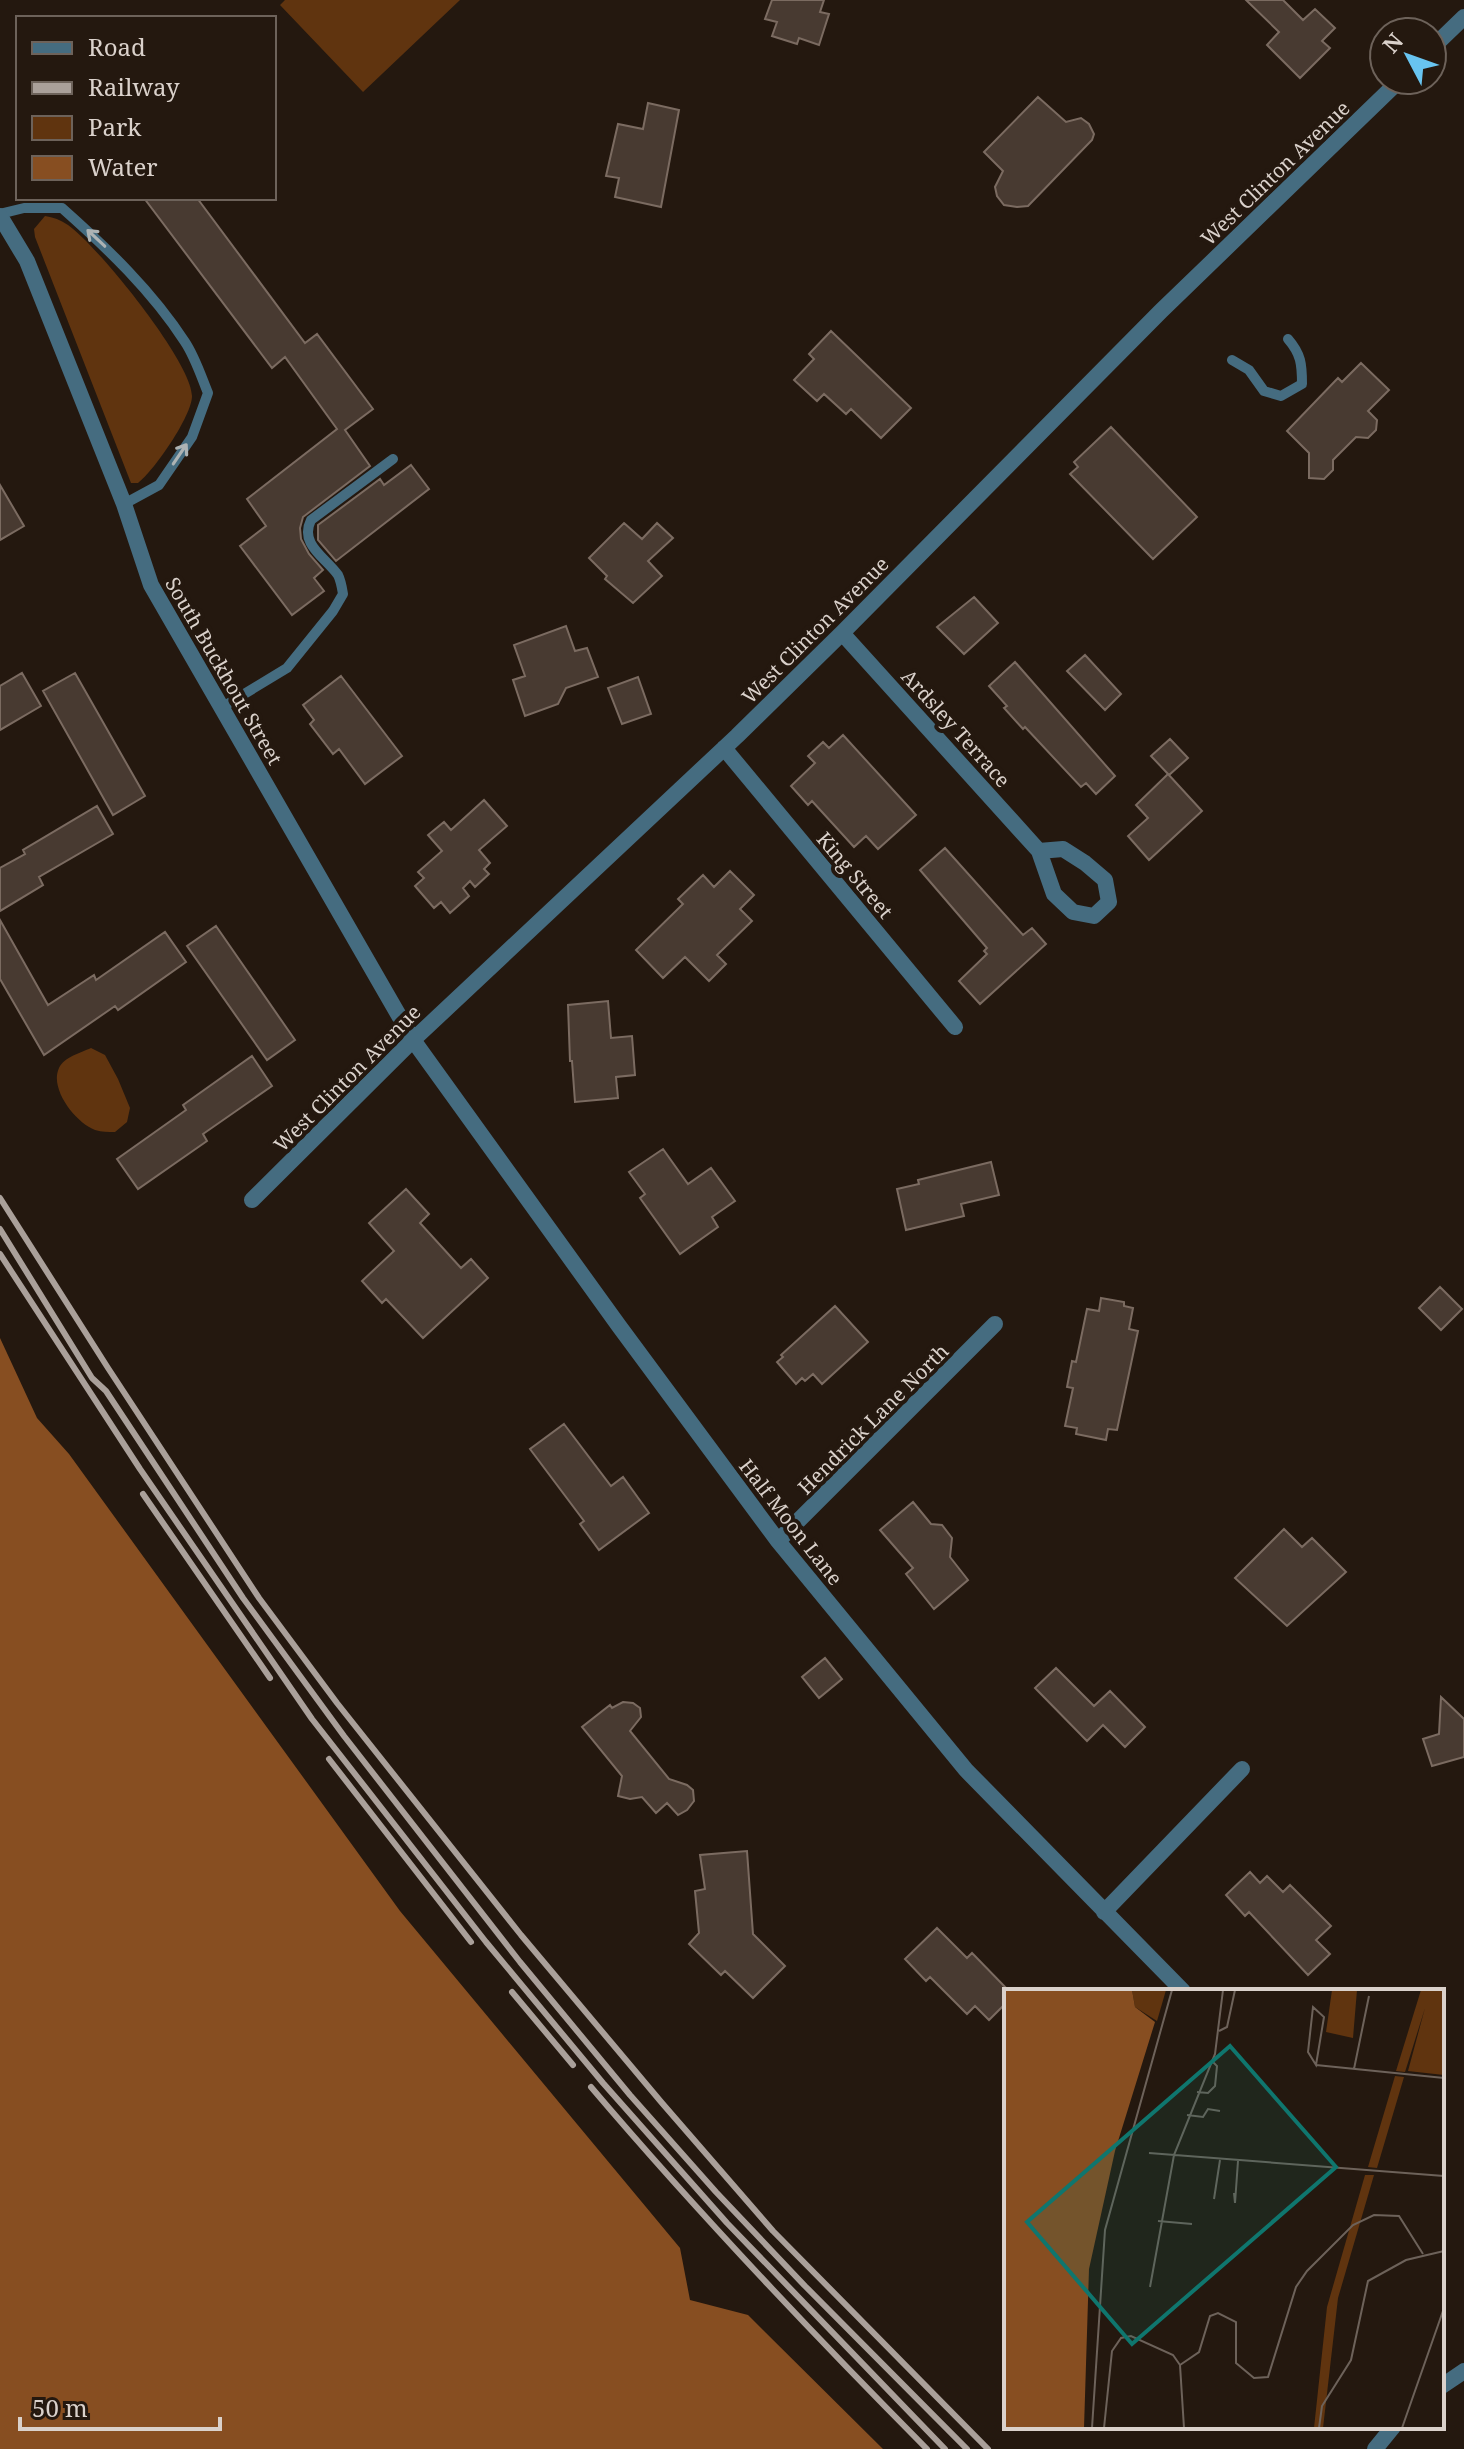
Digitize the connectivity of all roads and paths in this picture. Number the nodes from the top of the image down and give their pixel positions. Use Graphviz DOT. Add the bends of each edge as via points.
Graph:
graph roads {
  1 [pos="1464,17"];
  2 [pos="1448,32"];
  3 [pos="1383,96"];
  4 [pos="0,215"];
  5 [pos="1288,339"];
  6 [pos="1232,360"];
  7 [pos="393,459"];
  8 [pos="124,504"];
  9 [pos="842,633"];
  10 [pos="221,708"];
  11 [pos="724,748"];
  12 [pos="1039,851"];
  13 [pos="955,1027"];
  14 [pos="413,1040"];
  15 [pos="252,1200"];
  16 [pos="995,1324"];
  17 [pos="778,1541"];
  18 [pos="1242,1769"];
  19 [pos="1104,1912"];
  20 [pos="1181,1989"];
  21 [pos="1464,2371"];
  22 [pos="1444,2385"];
  23 [pos="1391,2429"];
  24 [pos="1375,2449"];
  1 -- 2 [label="street"];
  3 -- 9 [label="street, West Clinton Avenue"];
  4 -- 8 [label="street, South Buckhout Street" via="27,261"];
  8 -- 4 [label="lane, one-way" via="159,485 192,437 208,393 187,344 149,294 62,208 24,208"];
  5 -- 6 [label="lane" via="1299,351 1302,384 1281,396 1264,391 1249,370"];
  7 -- 10 [label="lane" via="311,520 306,530 308,540 340,578 343,594 333,611 287,668"];
  8 -- 10 [label="street, South Buckhout Street" via="151,585"];
  9 -- 11 [label="street, West Clinton Avenue"];
  9 -- 12 [label="street, Ardsley Terrace"];
  10 -- 14 [label="street, South Buckhout Street"];
  11 -- 13 [label="street, King Street"];
  11 -- 14 [label="street, West Clinton Avenue"];
  12 -- 12 [label="street, Ardsley Terrace" via="1054,894 1073,912 1094,916 1109,902 1105,880 1085,863 1063,849"];
  14 -- 15 [label="street, West Clinton Avenue"];
  14 -- 17 [label="street, Half Moon Lane"];
  16 -- 17 [label="street, Hendrick Lane North"];
  17 -- 19 [label="street, Half Moon Lane" via="966,1770"];
  18 -- 19 [label="street"];
  19 -- 20 [label="street, Half Moon Lane"];
  21 -- 22 [label="street"];
  23 -- 24 [label="street"];
}
